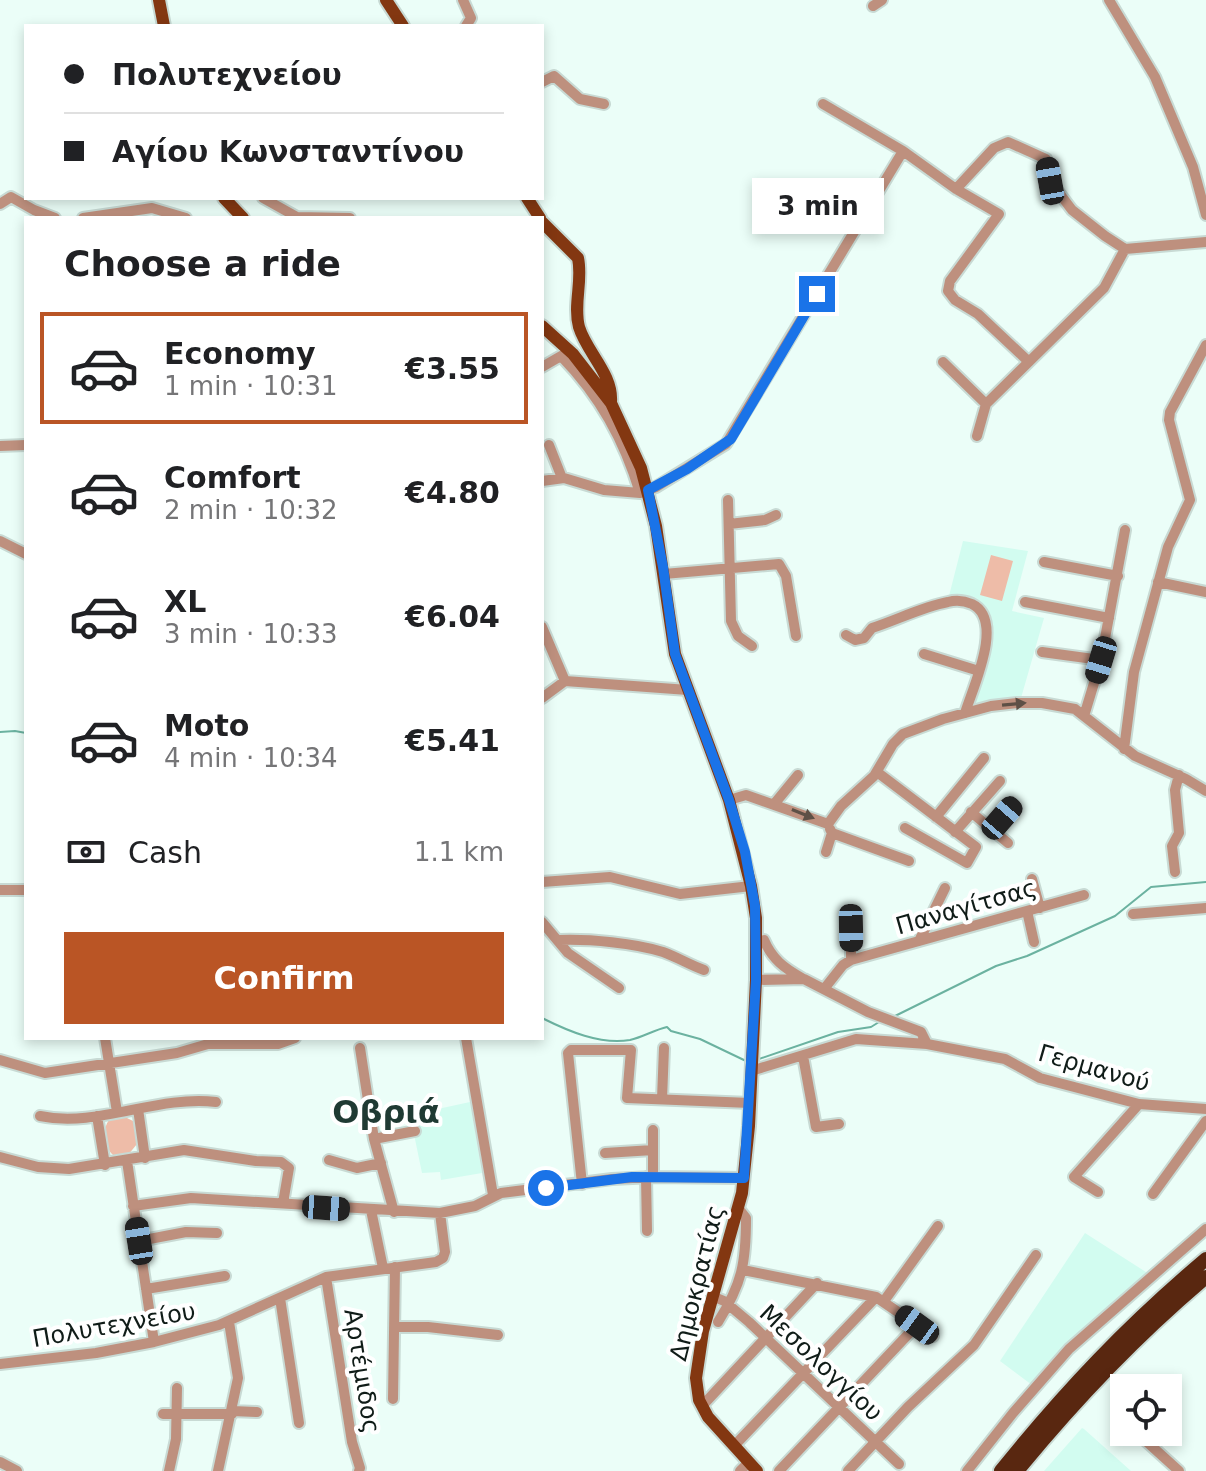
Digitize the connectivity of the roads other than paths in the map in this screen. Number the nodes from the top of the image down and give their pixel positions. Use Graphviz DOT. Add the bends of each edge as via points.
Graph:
graph roads {
  1 [pos="159,0"];
  2 [pos="386,0"];
  3 [pos="463,0"];
  4 [pos="1109,0"];
  5 [pos="164,24"];
  6 [pos="402,24"];
  7 [pos="467,24"];
  8 [pos="544,81"];
  9 [pos="604,104"];
  10 [pos="823,104"];
  11 [pos="903,151"];
  12 [pos="956,189"];
  13 [pos="226,200"];
  14 [pos="267,200"];
  15 [pos="0,204"];
  16 [pos="1206,215"];
  17 [pos="50,216"];
  18 [pos="97,216"];
  19 [pos="179,216"];
  20 [pos="241,216"];
  21 [pos="295,216"];
  22 [pos="544,223"];
  23 [pos="1206,242"];
  24 [pos="1125,249"];
  25 [pos="544,328"];
  26 [pos="1206,345"];
  27 [pos="1028,361"];
  28 [pos="943,362"];
  29 [pos="544,366"];
  30 [pos="611,403"];
  31 [pos="986,404"];
  32 [pos="977,436"];
  33 [pos="24,445"];
  34 [pos="549,445"];
  35 [pos="0,446"];
  36 [pos="562,478"];
  37 [pos="544,481"];
  38 [pos="644,492"];
  39 [pos="728,500"];
  40 [pos="776,515"];
  41 [pos="729,524"];
  42 [pos="1125,530"];
  43 [pos="0,541"];
  44 [pos="24,553"];
  45 [pos="1044,562"];
  46 [pos="729,568"];
  47 [pos="664,574"];
  48 [pos="1118,576"];
  49 [pos="1158,582"];
  50 [pos="1206,592"];
  51 [pos="1025,602"];
  52 [pos="1109,618"];
  53 [pos="544,632"];
  54 [pos="846,635"];
  55 [pos="796,636"];
  56 [pos="752,646"];
  57 [pos="1042,652"];
  58 [pos="924,654"];
  59 [pos="1101,660"];
  60 [pos="979,671"];
  61 [pos="565,681"];
  62 [pos="688,690"];
  63 [pos="544,697"];
  64 [pos="965,713"];
  65 [pos="1084,716"];
  66 [pos="1124,749"];
  67 [pos="984,758"];
  68 [pos="877,772"];
  69 [pos="798,775"];
  70 [pos="1179,775"];
  71 [pos="1000,781"];
  72 [pos="1206,791"];
  73 [pos="729,800"];
  74 [pos="775,803"];
  75 [pos="1013,805"];
  76 [pos="971,812"];
  77 [pos="936,817"];
  78 [pos="830,828"];
  79 [pos="905,828"];
  80 [pos="991,830"];
  81 [pos="955,832"];
  82 [pos="1008,843"];
  83 [pos="826,852"];
  84 [pos="909,861"];
  85 [pos="1175,872"];
  86 [pos="1032,879"];
  87 [pos="544,882"];
  88 [pos="751,886"];
  89 [pos="945,888"];
  90 [pos="0,890"];
  91 [pos="24,890"];
  92 [pos="1084,895"];
  93 [pos="1040,908"];
  94 [pos="1206,908"];
  95 [pos="1027,911"];
  96 [pos="1133,914"];
  97 [pos="544,924"];
  98 [pos="851,928"];
  99 [pos="560,940"];
  100 [pos="764,940"];
  101 [pos="919,941"];
  102 [pos="1034,942"];
  103 [pos="851,960"];
  104 [pos="704,970"];
  105 [pos="804,979"];
  106 [pos="756,980"];
  107 [pos="619,988"];
  108 [pos="824,989"];
  109 [pos="105,1040"];
  110 [pos="289,1040"];
  111 [pos="466,1040"];
  112 [pos="927,1044"];
  113 [pos="360,1048"];
  114 [pos="664,1048"];
  115 [pos="803,1056"];
  116 [pos="0,1060"];
  117 [pos="110,1064"];
  118 [pos="752,1064"];
  119 [pos="662,1099"];
  120 [pos="216,1102"];
  121 [pos="750,1103"];
  122 [pos="1139,1104"];
  123 [pos="138,1109"];
  124 [pos="1206,1109"];
  125 [pos="117,1112"];
  126 [pos="40,1116"];
  127 [pos="97,1116"];
  128 [pos="1206,1121"];
  129 [pos="839,1124"];
  130 [pos="653,1130"];
  131 [pos="415,1131"];
  132 [pos="374,1139"];
  133 [pos="653,1150"];
  134 [pos="605,1153"];
  135 [pos="0,1157"];
  136 [pos="145,1158"];
  137 [pos="329,1160"];
  138 [pos="127,1161"];
  139 [pos="381,1163"];
  140 [pos="105,1165"];
  141 [pos="649,1177"];
  142 [pos="744,1178"];
  143 [pos="582,1184"];
  144 [pos="1098,1192"];
  145 [pos="1153,1194"];
  146 [pos="493,1195"];
  147 [pos="283,1203"];
  148 [pos="133,1206"];
  149 [pos="739,1209"];
  150 [pos="371,1210"];
  151 [pos="394,1212"];
  152 [pos="440,1213"];
  153 [pos="938,1226"];
  154 [pos="1206,1229"];
  155 [pos="647,1231"];
  156 [pos="217,1233"];
  157 [pos="139,1241"];
  158 [pos="1036,1255"];
  159 [pos="1206,1259"];
  160 [pos="395,1267"];
  161 [pos="383,1268"];
  162 [pos="743,1270"];
  163 [pos="225,1276"];
  164 [pos="326,1277"];
  165 [pos="1206,1277"];
  166 [pos="817,1283"];
  167 [pos="146,1289"];
  168 [pos="712,1296"];
  169 [pos="280,1298"];
  170 [pos="880,1299"];
  171 [pos="729,1305"];
  172 [pos="229,1322"];
  173 [pos="718,1322"];
  174 [pos="917,1325"];
  175 [pos="394,1327"];
  176 [pos="498,1335"];
  177 [pos="933,1336"];
  178 [pos="766,1338"];
  179 [pos="154,1342"];
  180 [pos="0,1364"];
  181 [pos="803,1373"];
  182 [pos="177,1388"];
  183 [pos="393,1399"];
  184 [pos="702,1406"];
  185 [pos="840,1407"];
  186 [pos="232,1412"];
  187 [pos="257,1412"];
  188 [pos="163,1414"];
  189 [pos="177,1414"];
  190 [pos="299,1423"];
  191 [pos="876,1441"];
  192 [pos="734,1446"];
  193 [pos="1151,1446"];
  194 [pos="0,1462"];
  195 [pos="899,1464"];
  196 [pos="749,1468"];
  197 [pos="17,1471"];
  198 [pos="169,1471"];
  199 [pos="218,1471"];
  200 [pos="359,1471"];
  201 [pos="779,1471"];
  202 [pos="848,1471"];
  203 [pos="967,1471"];
  204 [pos="1001,1471"];
  205 [pos="1017,1471"];
  206 [pos="1179,1471"];
  1 -- 5 [label="main road"];
  2 -- 6 [label="main road"];
  3 -- 7 [label="street" via="471,18"];
  4 -- 16 [label="street" via="1160,89 1193,167"];
  8 -- 9 [label="street" via="554,76 580,99"];
  10 -- 11 [label="street"];
  11 -- 12 [label="street"];
  11 -- 38 [label="street" via="731,439"];
  12 -- 24 [label="street" via="997,145 1015,144 1046,159 1050,181 1072,210"];
  12 -- 27 [label="street" via="999,214 948,291"];
  13 -- 20 [label="main road"];
  14 -- 21 [label="street"];
  15 -- 17 [label="street" via="11,197"];
  18 -- 19 [label="street" via="152,208"];
  22 -- 30 [label="main road" via="578,258 577,318 610,384"];
  23 -- 24 [label="street"];
  24 -- 27 [label="street" via="1104,288"];
  25 -- 30 [label="main road" via="573,354"];
  26 -- 49 [label="street" via="1170,412 1190,500"];
  27 -- 31 [label="street"];
  28 -- 31 [label="street"];
  29 -- 38 [label="street" via="561,356 583,379 613,423"];
  30 -- 38 [label="main road, Δημοκρατίας" via="635,451"];
  31 -- 32 [label="street"];
  33 -- 35 [label="street"];
  34 -- 36 [label="street"];
  36 -- 37 [label="street"];
  36 -- 38 [label="street" via="604,490"];
  38 -- 47 [label="main road, Δημοκρατίας"];
  39 -- 41 [label="street"];
  40 -- 41 [label="street"];
  41 -- 46 [label="street"];
  42 -- 48 [label="street"];
  43 -- 44 [label="street"];
  45 -- 48 [label="street"];
  46 -- 47 [label="street"];
  46 -- 55 [label="street" via="781,567"];
  46 -- 56 [label="street" via="731,621 738,636"];
  47 -- 62 [label="main road, Δημοκρατίας" via="675,654"];
  48 -- 52 [label="street"];
  49 -- 50 [label="street"];
  49 -- 66 [label="street" via="1134,672"];
  51 -- 52 [label="street"];
  52 -- 59 [label="street"];
  53 -- 61 [label="street"];
  54 -- 60 [label="street" via="864,638 872,628 929,608 967,602 982,611 986,621"];
  57 -- 59 [label="street"];
  58 -- 60 [label="street"];
  59 -- 65 [label="street"];
  60 -- 64 [label="street"];
  61 -- 62 [label="street"];
  61 -- 63 [label="street"];
  62 -- 73 [label="main road, Δημοκρατίας"];
  64 -- 65 [label="street, one-way" via="1031,702 1075,709"];
  64 -- 68 [label="street" via="903,734"];
  65 -- 66 [label="street"];
  66 -- 70 [label="street"];
  67 -- 77 [label="street"];
  68 -- 77 [label="street"];
  68 -- 78 [label="street" via="841,806"];
  69 -- 74 [label="street"];
  70 -- 72 [label="street"];
  70 -- 85 [label="street" via="1179,833 1172,846"];
  71 -- 76 [label="street"];
  73 -- 74 [label="street" via="746,795"];
  73 -- 88 [label="main road, Δημοκρατίας"];
  74 -- 78 [label="street, one-way"];
  75 -- 80 [label="street"];
  76 -- 80 [label="street"];
  76 -- 81 [label="street"];
  77 -- 81 [label="street"];
  78 -- 83 [label="street"];
  78 -- 84 [label="street"];
  79 -- 81 [label="street" via="967,863 976,847"];
  80 -- 82 [label="street"];
  86 -- 93 [label="street"];
  87 -- 88 [label="street" via="604,876 680,894"];
  88 -- 106 [label="main road, Δημοκρατίας"];
  89 -- 101 [label="street"];
  90 -- 91 [label="street"];
  92 -- 93 [label="street, Παναγίτσας"];
  93 -- 95 [label="street, Παναγίτσας"];
  94 -- 96 [label="street"];
  95 -- 101 [label="street, Παναγίτσας"];
  95 -- 102 [label="street"];
  97 -- 99 [label="street"];
  98 -- 103 [label="street"];
  99 -- 104 [label="street" via="647,948"];
  99 -- 107 [label="street" via="568,953"];
  100 -- 105 [label="street, Γερμανού" via="783,967"];
  101 -- 103 [label="street, Παναγίτσας"];
  103 -- 108 [label="street"];
  105 -- 106 [label="street"];
  105 -- 108 [label="street, Γερμανού"];
  106 -- 118 [label="main road, Δημοκρατίας"];
  108 -- 112 [label="street, Γερμανού" via="921,1032"];
  109 -- 117 [label="street"];
  110 -- 117 [label="street" via="208,1044"];
  111 -- 146 [label="street"];
  112 -- 115 [label="street, Γερμανού" via="860,1039"];
  112 -- 122 [label="street, Γερμανού" via="1000,1057 1040,1078"];
  113 -- 132 [label="street"];
  114 -- 119 [label="street"];
  115 -- 118 [label="street, Γερμανού"];
  115 -- 129 [label="street" via="816,1127"];
  116 -- 117 [label="street" via="45,1073"];
  117 -- 125 [label="street"];
  118 -- 121 [label="main road, Δημοκρατίας"];
  119 -- 121 [label="street"];
  119 -- 143 [label="street" via="627,1098 631,1050 568,1053"];
  120 -- 123 [label="street" via="186,1100"];
  121 -- 142 [label="main road, Δημοκρατίας"];
  122 -- 124 [label="street, Γερμανού"];
  122 -- 144 [label="street" via="1074,1177"];
  123 -- 125 [label="street"];
  123 -- 136 [label="street"];
  125 -- 127 [label="street"];
  126 -- 127 [label="street"];
  127 -- 140 [label="street"];
  128 -- 145 [label="street"];
  130 -- 133 [label="street"];
  131 -- 132 [label="street"];
  132 -- 139 [label="street"];
  133 -- 134 [label="street"];
  133 -- 141 [label="street"];
  135 -- 140 [label="street" via="53,1169"];
  136 -- 138 [label="street"];
  136 -- 147 [label="street" via="184,1150 281,1162 289,1168"];
  137 -- 139 [label="street" via="357,1168"];
  138 -- 140 [label="street"];
  138 -- 148 [label="street"];
  139 -- 151 [label="street"];
  141 -- 142 [label="street"];
  141 -- 143 [label="street"];
  141 -- 155 [label="street"];
  142 -- 149 [label="main road, Δημοκρατίας"];
  143 -- 146 [label="street"];
  146 -- 152 [label="street" via="475,1206"];
  147 -- 148 [label="street" via="185,1198"];
  147 -- 150 [label="street"];
  148 -- 157 [label="street"];
  149 -- 162 [label="street" via="746,1218"];
  149 -- 168 [label="main road, Δημοκρατίας"];
  150 -- 151 [label="street"];
  150 -- 161 [label="street"];
  151 -- 152 [label="street"];
  152 -- 160 [label="street, Πολυτεχνείου" via="442,1258"];
  153 -- 170 [label="street"];
  154 -- 203 [label="street" via="1069,1349"];
  156 -- 157 [label="street" via="186,1232"];
  157 -- 167 [label="street"];
  158 -- 191 [label="street" via="974,1345"];
  159 -- 204 [label="highway" via="1086,1370"];
  160 -- 161 [label="street, Πολυτεχνείου"];
  160 -- 175 [label="street"];
  161 -- 164 [label="street, Πολυτεχνείου"];
  162 -- 166 [label="street"];
  162 -- 171 [label="street"];
  163 -- 167 [label="street"];
  164 -- 169 [label="street, Πολυτεχνείου"];
  164 -- 200 [label="street, Αρτέμιδος"];
  165 -- 205 [label="highway" via="1111,1363"];
  166 -- 170 [label="street"];
  166 -- 178 [label="street"];
  167 -- 179 [label="street"];
  168 -- 171 [label="street, Μεσολογγίου"];
  168 -- 184 [label="main road, Δημοκρατίας" via="697,1363"];
  169 -- 172 [label="street, Πολυτεχνείου"];
  169 -- 190 [label="street"];
  170 -- 174 [label="street"];
  170 -- 181 [label="street"];
  171 -- 173 [label="street"];
  171 -- 178 [label="street, Μεσολογγίου"];
  172 -- 179 [label="street, Πολυτεχνείου"];
  172 -- 186 [label="street" via="238,1374"];
  174 -- 177 [label="street"];
  174 -- 185 [label="street"];
  175 -- 176 [label="street"];
  175 -- 183 [label="street"];
  178 -- 181 [label="street, Μεσολογγίου"];
  178 -- 184 [label="street"];
  179 -- 180 [label="street, Πολυτεχνείου"];
  181 -- 185 [label="street, Μεσολογγίου"];
  181 -- 192 [label="street"];
  182 -- 189 [label="street"];
  184 -- 192 [label="main road"];
  185 -- 191 [label="street, Μεσολογγίου"];
  185 -- 201 [label="street"];
  186 -- 187 [label="street"];
  186 -- 189 [label="street"];
  186 -- 199 [label="street"];
  188 -- 189 [label="street"];
  189 -- 198 [label="street"];
  191 -- 195 [label="street, Μεσολογγίου"];
  191 -- 202 [label="street"];
  192 -- 196 [label="main road"];
  193 -- 206 [label="street"];
  194 -- 197 [label="street"];
}
